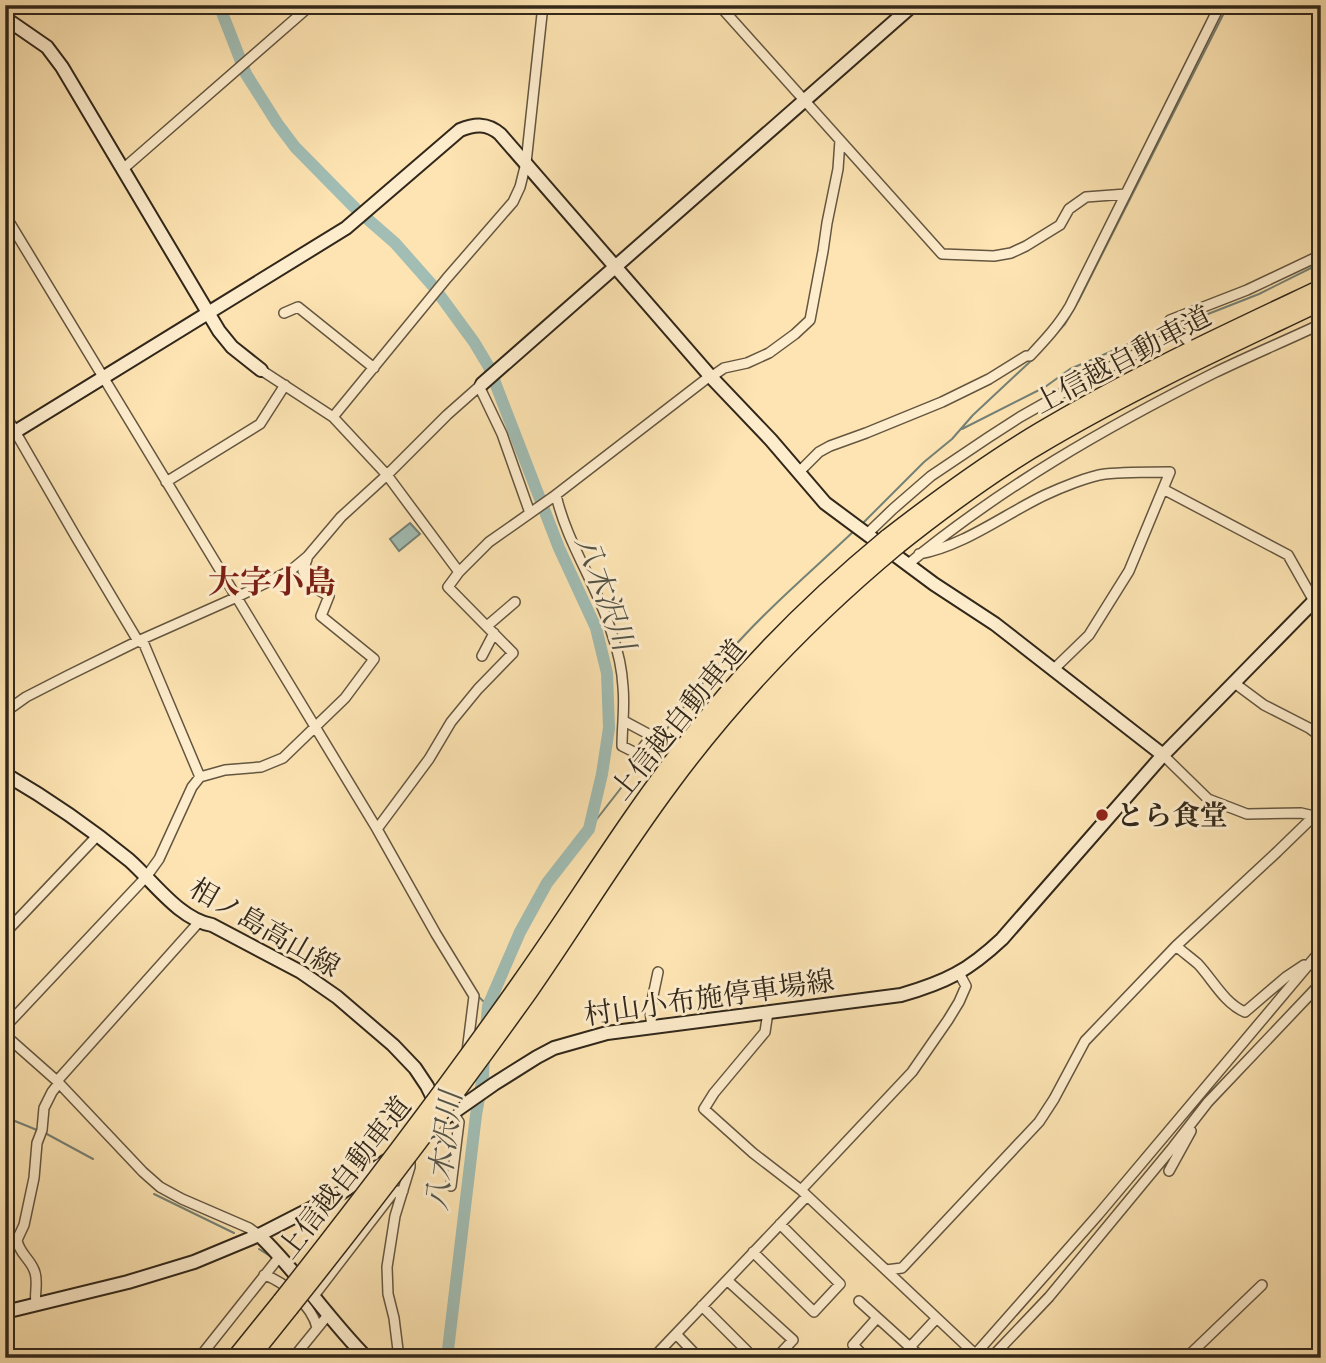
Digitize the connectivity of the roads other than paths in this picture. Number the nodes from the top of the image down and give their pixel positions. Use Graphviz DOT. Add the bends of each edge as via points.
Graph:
graph roads {
  1 [pos="311,5"];
  2 [pos="543,5"];
  3 [pos="719,5"];
  4 [pos="913,5"];
  5 [pos="1220,5"];
  6 [pos="5,18"];
  7 [pos="804,101"];
  8 [pos="840,140"];
  9 [pos="526,163"];
  10 [pos="123,169"];
  11 [pos="1126,194"];
  12 [pos="5,215"];
  13 [pos="1321,255"];
  14 [pos="616,267"];
  15 [pos="1321,288"];
  16 [pos="1321,302"];
  17 [pos="207,312"];
  18 [pos="284,313"];
  19 [pos="1321,324"];
  20 [pos="374,368"];
  21 [pos="261,370"];
  22 [pos="105,377"];
  23 [pos="711,377"];
  24 [pos="285,385"];
  25 [pos="481,385"];
  26 [pos="5,414"];
  27 [pos="333,418"];
  28 [pos="10,435"];
  29 [pos="798,473"];
  30 [pos="387,475"];
  31 [pos="166,482"];
  32 [pos="1163,489"];
  33 [pos="555,496"];
  34 [pos="530,513"];
  35 [pos="861,530"];
  36 [pos="892,542"];
  37 [pos="919,554"];
  38 [pos="308,556"];
  39 [pos="907,565"];
  40 [pos="459,572"];
  41 [pos="237,597"];
  42 [pos="1318,600"];
  43 [pos="515,602"];
  44 [pos="490,629"];
  45 [pos="138,641"];
  46 [pos="482,656"];
  47 [pos="1054,669"];
  48 [pos="1233,682"];
  49 [pos="5,712"];
  50 [pos="624,721"];
  51 [pos="316,728"];
  52 [pos="1321,737"];
  53 [pos="642,749"];
  54 [pos="1163,755"];
  55 [pos="658,761"];
  56 [pos="5,774"];
  57 [pos="200,777"];
  58 [pos="1317,816"];
  59 [pos="377,829"];
  60 [pos="97,836"];
  61 [pos="146,877"];
  62 [pos="199,922"];
  63 [pos="5,933"];
  64 [pos="1175,947"];
  65 [pos="1321,950"];
  66 [pos="1312,961"];
  67 [pos="657,972"];
  68 [pos="959,974"];
  69 [pos="1321,983"];
  70 [pos="768,1012"];
  71 [pos="5,1027"];
  72 [pos="652,1028"];
  73 [pos="5,1036"];
  74 [pos="1227,1060"];
  75 [pos="58,1082"];
  76 [pos="1208,1102"];
  77 [pos="454,1112"];
  78 [pos="411,1143"];
  79 [pos="1169,1171"];
  80 [pos="451,1186"];
  81 [pos="403,1191"];
  82 [pos="804,1193"];
  83 [pos="780,1224"];
  84 [pos="259,1234"];
  85 [pos="753,1252"];
  86 [pos="277,1260"];
  87 [pos="886,1270"];
  88 [pos="264,1275"];
  89 [pos="728,1280"];
  90 [pos="1262,1285"];
  91 [pos="313,1297"];
  92 [pos="859,1301"];
  93 [pos="36,1304"];
  94 [pos="286,1305"];
  95 [pos="702,1306"];
  96 [pos="5,1312"];
  97 [pos="877,1318"];
  98 [pos="936,1319"];
  99 [pos="324,1320"];
  100 [pos="676,1334"];
  101 [pos="910,1347"];
  102 [pos="973,1356"];
  103 [pos="199,1358"];
  104 [pos="235,1358"];
  105 [pos="250,1358"];
  106 [pos="293,1358"];
  107 [pos="367,1358"];
  108 [pos="398,1358"];
  109 [pos="653,1358"];
  110 [pos="699,1358"];
  111 [pos="754,1358"];
  112 [pos="776,1358"];
  113 [pos="866,1358"];
  114 [pos="922,1358"];
  115 [pos="991,1358"];
  116 [pos="1186,1358"];
  1 -- 10 [label="street"];
  2 -- 9 [label="street"];
  3 -- 7 [label="street"];
  4 -- 7 [label="street"];
  5 -- 11 [label="street"];
  6 -- 10 [label="street" via="47,47"];
  7 -- 8 [label="street"];
  7 -- 14 [label="street"];
  8 -- 11 [label="street" via="942,254 1011,253 1060,225 1069,209 1086,197"];
  8 -- 23 [label="street" via="810,320 769,353"];
  9 -- 14 [label="street"];
  9 -- 17 [label="street" via="494,128 478,124 460,130 346,228"];
  9 -- 20 [label="street" via="513,202"];
  10 -- 17 [label="street"];
  11 -- 29 [label="street" via="1059,324 1030,356 942,402 830,446"];
  12 -- 22 [label="street"];
  13 -- 35 [label="street" via="1170,320 1184,336 1096,374 1020,416"];
  14 -- 23 [label="street"];
  14 -- 25 [label="street"];
  15 -- 36 [label="highway, 上信越自動車道" via="1156,367 1051,425 977,471"];
  16 -- 36 [label="highway, 上信越自動車道" via="1162,378 1048,440"];
  17 -- 21 [label="street" via="232,347"];
  17 -- 22 [label="street"];
  18 -- 20 [label="street" via="298,307"];
  19 -- 37 [label="street" via="1214,370 1110,428 1025,479"];
  20 -- 27 [label="street"];
  21 -- 24 [label="street"];
  22 -- 28 [label="street"];
  22 -- 31 [label="street"];
  23 -- 29 [label="street"];
  23 -- 33 [label="street"];
  24 -- 27 [label="street"];
  24 -- 31 [label="street" via="260,424"];
  25 -- 30 [label="street"];
  25 -- 34 [label="street"];
  26 -- 28 [label="street"];
  27 -- 30 [label="street"];
  28 -- 45 [label="street"];
  29 -- 35 [label="street" via="825,503"];
  30 -- 38 [label="street" via="341,517"];
  30 -- 40 [label="street"];
  31 -- 41 [label="street"];
  32 -- 37 [label="street" via="1170,471 1103,474 1045,495 934,552"];
  32 -- 42 [label="street" via="1288,555"];
  32 -- 47 [label="street" via="1129,571 1089,635"];
  33 -- 34 [label="street"];
  33 -- 50 [label="street" via="612,634 623,687"];
  34 -- 40 [label="street" via="489,542"];
  35 -- 39 [label="street"];
  36 -- 94 [label="highway, 上信越自動車道, bridge" via="790,643 695,751 382,1192"];
  37 -- 39 [label="street"];
  38 -- 41 [label="street" via="290,571"];
  38 -- 51 [label="street" via="303,571 312,586 329,596 321,616 374,659"];
  39 -- 47 [label="street"];
  40 -- 44 [label="street" via="448,587"];
  41 -- 45 [label="street"];
  41 -- 51 [label="street"];
  42 -- 48 [label="street, 村山小布施停車場線"];
  43 -- 44 [label="street"];
  44 -- 46 [label="street"];
  44 -- 59 [label="street" via="513,653 451,722"];
  45 -- 49 [label="street"];
  45 -- 57 [label="street" via="144,644"];
  47 -- 54 [label="street"];
  48 -- 52 [label="street"];
  48 -- 54 [label="street, 村山小布施停車場線"];
  50 -- 53 [label="street" via="652,736"];
  50 -- 53 [label="street" via="622,746 638,754"];
  51 -- 57 [label="street" via="283,758 261,768"];
  51 -- 59 [label="street"];
  53 -- 55 [label="street"];
  54 -- 58 [label="street" via="1208,799 1247,814"];
  54 -- 68 [label="street, 村山小布施停車場線" via="1003,939"];
  56 -- 60 [label="street, 相ノ島高山線"];
  57 -- 61 [label="street"];
  58 -- 64 [label="street"];
  59 -- 77 [label="street" via="474,996"];
  60 -- 61 [label="street, 相ノ島高山線"];
  60 -- 63 [label="street"];
  61 -- 62 [label="street, 相ノ島高山線"];
  61 -- 71 [label="street"];
  62 -- 75 [label="street"];
  62 -- 77 [label="street, 相ノ島高山線" via="301,972 337,997 393,1045"];
  64 -- 66 [label="street" via="1245,1012"];
  64 -- 87 [label="street" via="1085,1041 1039,1122 902,1268"];
  65 -- 66 [label="street"];
  66 -- 74 [label="street"];
  67 -- 72 [label="street" via="650,1010"];
  68 -- 70 [label="street, 村山小布施停車場線" via="901,995"];
  68 -- 82 [label="street" via="965,986 959,1002 912,1072"];
  69 -- 76 [label="street"];
  70 -- 72 [label="street, 村山小布施停車場線"];
  70 -- 82 [label="street" via="765,1032 704,1109"];
  72 -- 77 [label="street, 村山小布施停車場線" via="607,1033 554,1048"];
  73 -- 75 [label="street"];
  74 -- 76 [label="street"];
  74 -- 102 [label="street"];
  75 -- 84 [label="street" via="160,1186"];
  75 -- 93 [label="street" via="44,1108 34,1178 17,1240 36,1275"];
  76 -- 79 [label="street"];
  76 -- 115 [label="street" via="1049,1297"];
  77 -- 78 [label="street, 村山小布施停車場線"];
  77 -- 80 [label="street" via="458,1122"];
  78 -- 81 [label="street"];
  78 -- 84 [label="street, 村山小布施停車場線" via="341,1193"];
  81 -- 91 [label="street" via="392,1194"];
  81 -- 108 [label="street" via="387,1266"];
  82 -- 83 [label="street"];
  82 -- 87 [label="street"];
  83 -- 85 [label="street"];
  83 -- 85 [label="street" via="840,1284 814,1312"];
  84 -- 86 [label="street"];
  84 -- 93 [label="street, 村山小布施停車場線" via="194,1262"];
  85 -- 89 [label="street"];
  86 -- 88 [label="street"];
  86 -- 91 [label="street"];
  87 -- 98 [label="street"];
  88 -- 99 [label="street" via="282,1283 313,1316"];
  88 -- 103 [label="street"];
  89 -- 95 [label="street"];
  89 -- 112 [label="street" via="793,1340"];
  90 -- 116 [label="street"];
  91 -- 99 [label="street"];
  92 -- 97 [label="street"];
  93 -- 96 [label="street, 村山小布施停車場線"];
  94 -- 104 [label="highway, 上信越自動車道"];
  94 -- 105 [label="highway, 上信越自動車道"];
  95 -- 100 [label="street"];
  95 -- 111 [label="street"];
  97 -- 101 [label="street"];
  97 -- 113 [label="street" via="853,1345"];
  98 -- 101 [label="street"];
  98 -- 102 [label="street"];
  99 -- 106 [label="street"];
  99 -- 107 [label="street"];
  100 -- 109 [label="street"];
  100 -- 110 [label="street"];
  101 -- 114 [label="street"];
}
